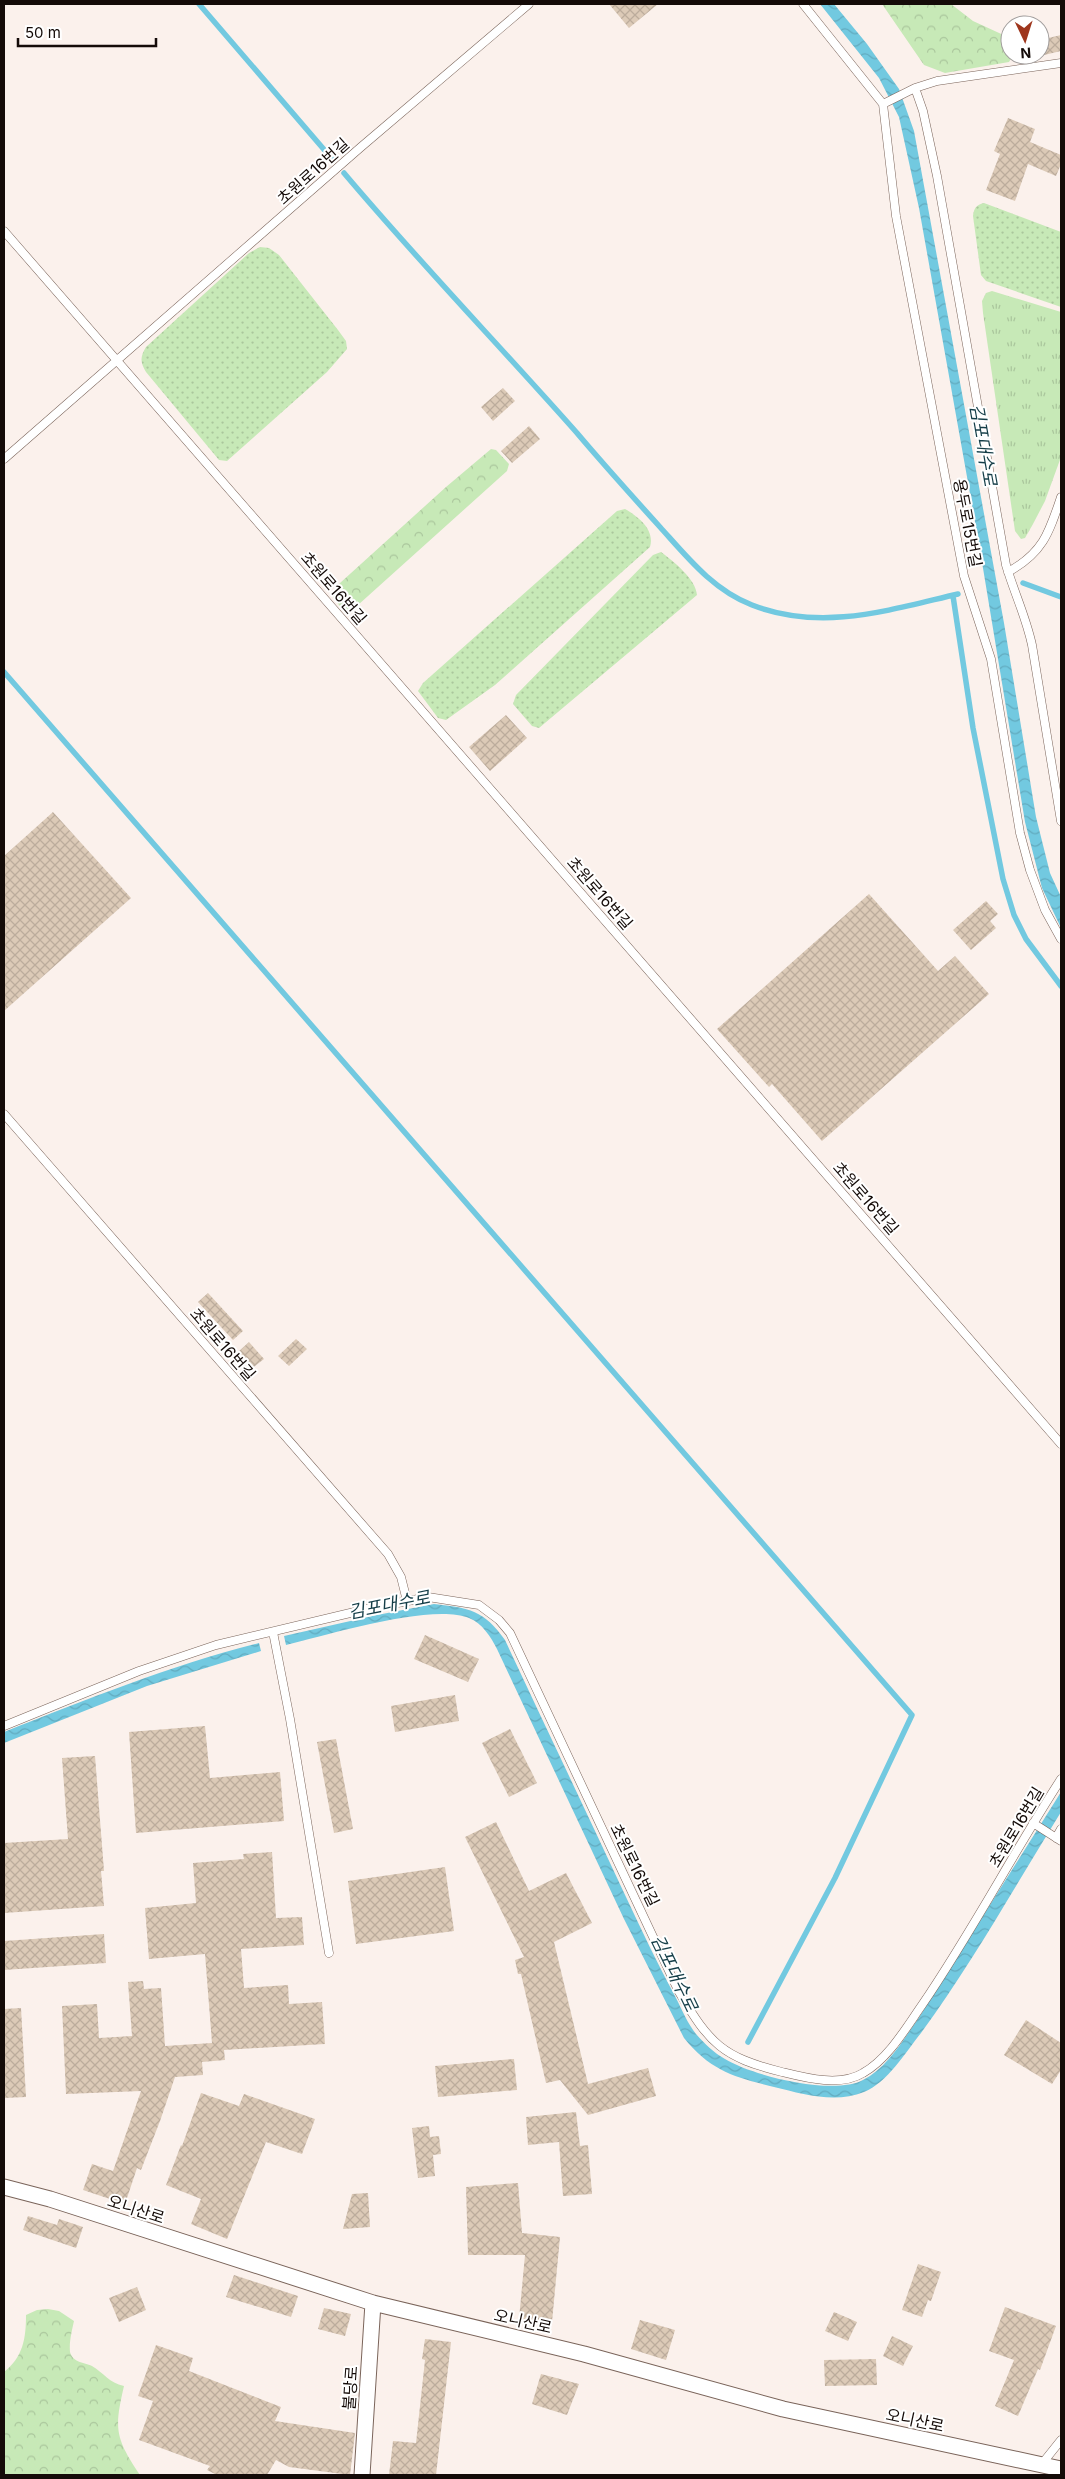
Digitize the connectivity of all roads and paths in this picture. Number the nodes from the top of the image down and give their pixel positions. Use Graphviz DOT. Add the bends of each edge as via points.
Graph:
graph roads {
  1 [pos="530,4"];
  2 [pos="803,4"];
  3 [pos="1061,63"];
  4 [pos="911,89"];
  5 [pos="885,103"];
  6 [pos="4,231"];
  7 [pos="117,361"];
  8 [pos="4,459"];
  9 [pos="1061,497"];
  10 [pos="1008,572"];
  11 [pos="1061,822"];
  12 [pos="1061,938"];
  13 [pos="4,1114"];
  14 [pos="1061,1444"];
  15 [pos="407,1601"];
  16 [pos="273,1632"];
  17 [pos="4,1726"];
  18 [pos="1061,1779"];
  19 [pos="1033,1823"];
  20 [pos="1061,1829"];
  21 [pos="1059,1839"];
  22 [pos="329,1953"];
  23 [pos="4,2189"];
  24 [pos="373,2304"];
  25 [pos="1061,2440"];
  26 [pos="1041,2465"];
  27 [pos="1061,2469"];
  28 [pos="362,2475"];
  1 -- 7 [label="lane, 초원로16번길"];
  2 -- 5 [label="lane"];
  3 -- 4 [label="lane" via="937,81"];
  4 -- 5 [label="lane"];
  4 -- 10 [label="lane" via="923,111 937,176"];
  5 -- 12 [label="lane, 용두로15번길" via="896,216 964,576 991,659 1020,833 1045,910"];
  6 -- 7 [label="lane"];
  7 -- 8 [label="lane, 초원로16번길"];
  7 -- 14 [label="lane, 초원로16번길"];
  9 -- 10 [label="lane" via="1042,545 1024,563"];
  10 -- 11 [label="lane" via="1026,616"];
  13 -- 15 [label="lane, 초원로16번길" via="388,1554 401,1577"];
  15 -- 16 [label="lane, 초원로16번길"];
  15 -- 19 [label="lane, 초원로16번길" via="428,1597 479,1605 510,1633 679,1992 713,2042 744,2062 797,2076 830,2080 862,2074 876,2065 953,1960"];
  16 -- 17 [label="lane, 초원로16번길" via="139,1671"];
  16 -- 22 [label="lane"];
  18 -- 19 [label="lane, 초원로16번길"];
  19 -- 21 [label="lane"];
  20 -- 21 [label="lane"];
  23 -- 24 [label="street, 오니산로" via="50,2199"];
  24 -- 26 [label="street, 오니산로" via="584,2354 783,2409"];
  24 -- 28 [label="street, 불당로"];
  25 -- 26 [label="lane"];
  26 -- 27 [label="street, 오니산로"];
}
